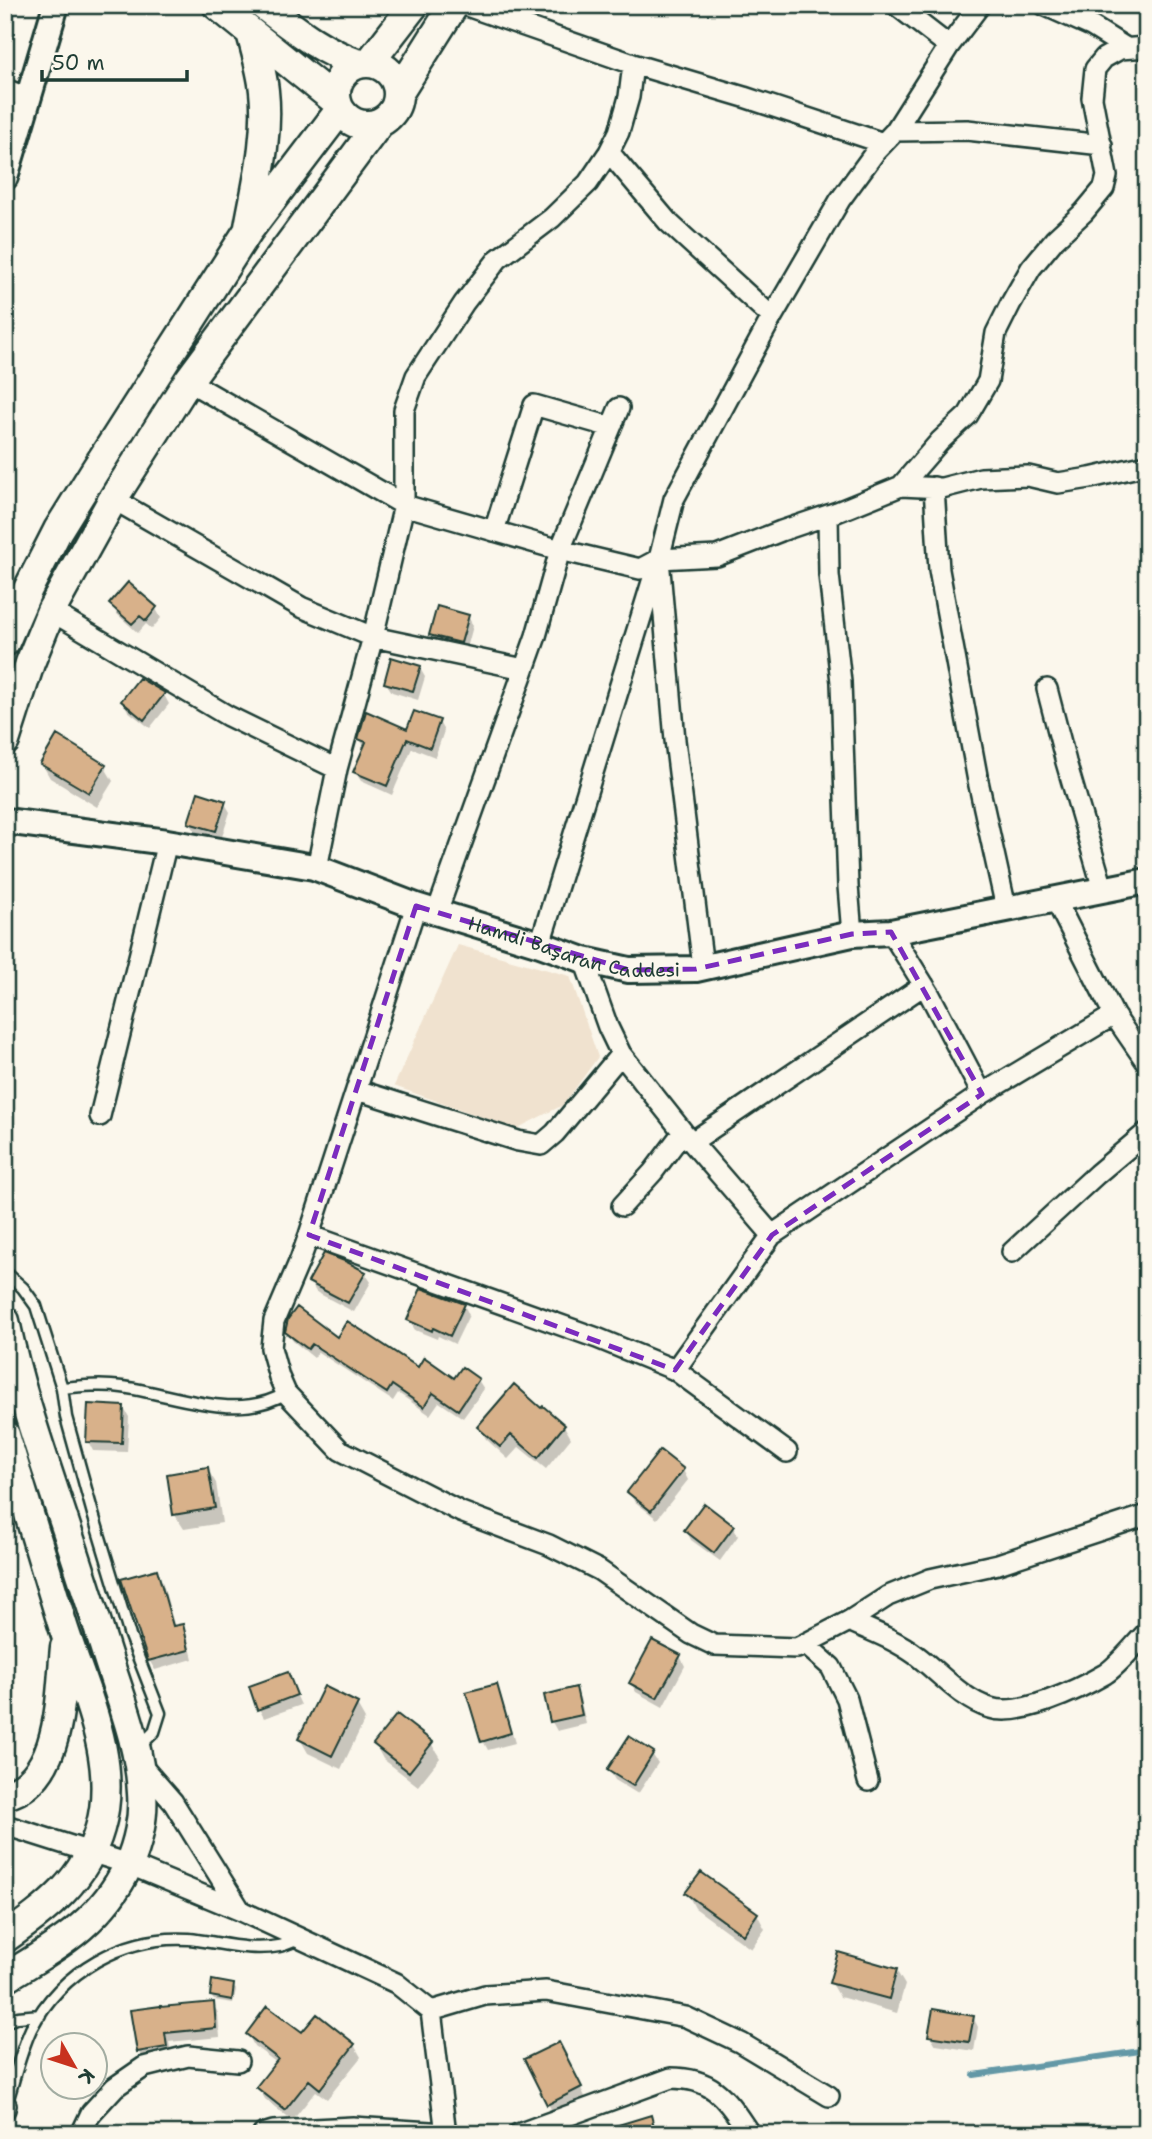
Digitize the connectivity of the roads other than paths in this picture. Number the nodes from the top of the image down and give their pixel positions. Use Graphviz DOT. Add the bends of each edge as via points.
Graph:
graph roads {
  1 [pos="56,5"];
  2 [pos="217,5"];
  3 [pos="263,5"];
  4 [pos="414,5"];
  5 [pos="454,5"];
  6 [pos="464,5"];
  7 [pos="896,5"];
  8 [pos="980,5"];
  9 [pos="1044,5"];
  10 [pos="251,33"];
  11 [pos="949,46"];
  12 [pos="1147,47"];
  13 [pos="1126,48"];
  14 [pos="364,63"];
  15 [pos="633,64"];
  16 [pos="5,89"];
  17 [pos="398,94"];
  18 [pos="29,98"];
  19 [pos="338,106"];
  20 [pos="380,122"];
  21 [pos="889,137"];
  22 [pos="1102,145"];
  23 [pos="609,152"];
  24 [pos="5,177"];
  25 [pos="248,231"];
  26 [pos="772,317"];
  27 [pos="188,381"];
  28 [pos="619,408"];
  29 [pos="611,427"];
  30 [pos="1147,465"];
  31 [pos="901,486"];
  32 [pos="934,487"];
  33 [pos="113,499"];
  34 [pos="404,505"];
  35 [pos="828,515"];
  36 [pos="494,531"];
  37 [pos="560,550"];
  38 [pos="659,559"];
  39 [pos="51,611"];
  40 [pos="373,637"];
  41 [pos="5,642"];
  42 [pos="524,669"];
  43 [pos="1047,689"];
  44 [pos="5,741"];
  45 [pos="337,769"];
  46 [pos="5,821"];
  47 [pos="167,842"];
  48 [pos="317,868"];
  49 [pos="1147,881"];
  50 [pos="1103,889"];
  51 [pos="1055,899"];
  52 [pos="1006,908"];
  53 [pos="427,909"];
  54 [pos="891,932"];
  55 [pos="852,934"];
  56 [pos="540,944"];
  57 [pos="584,960"];
  58 [pos="703,967"];
  59 [pos="924,985"];
  60 [pos="1114,1015"];
  61 [pos="621,1054"];
  62 [pos="1147,1063"];
  63 [pos="357,1090"];
  64 [pos="982,1094"];
  65 [pos="100,1116"];
  66 [pos="1147,1132"];
  67 [pos="688,1137"];
  68 [pos="622,1206"];
  69 [pos="309,1235"];
  70 [pos="772,1235"];
  71 [pos="1012,1252"];
  72 [pos="5,1272"];
  73 [pos="5,1321"];
  74 [pos="676,1370"];
  75 [pos="62,1388"];
  76 [pos="286,1392"];
  77 [pos="15,1402"];
  78 [pos="5,1435"];
  79 [pos="787,1452"];
  80 [pos="1147,1515"];
  81 [pos="849,1621"];
  82 [pos="1147,1632"];
  83 [pos="66,1637"];
  84 [pos="805,1644"];
  85 [pos="137,1756"];
  86 [pos="868,1781"];
  87 [pos="5,1795"];
  88 [pos="5,1825"];
  89 [pos="92,1852"];
  90 [pos="128,1864"];
  91 [pos="241,1911"];
  92 [pos="5,1938"];
  93 [pos="300,1939"];
  94 [pos="5,1978"];
  95 [pos="431,2011"];
  96 [pos="40,2015"];
  97 [pos="5,2022"];
  98 [pos="238,2061"];
  99 [pos="829,2096"];
  100 [pos="6,2107"];
  101 [pos="353,2130"];
  102 [pos="446,2133"];
  103 [pos="81,2134"];
  104 [pos="263,2134"];
  105 [pos="518,2134"];
  106 [pos="750,2134"];
  1 -- 18 [label="street"];
  2 -- 10 [label="main road"];
  3 -- 14 [label="main road" via="335,55"];
  4 -- 14 [label="main road"];
  5 -- 17 [label="main road"];
  6 -- 15 [label="street"];
  7 -- 11 [label="street"];
  8 -- 11 [label="street"];
  9 -- 13 [label="street"];
  10 -- 19 [label="main road"];
  10 -- 25 [label="main road" via="264,92 265,123"];
  11 -- 21 [label="street"];
  12 -- 13 [label="street"];
  13 -- 22 [label="street" via="1104,58 1095,69 1092,98"];
  14 -- 17 [label="main road" via="386,69"];
  14 -- 19 [label="main road" via="343,74 335,92"];
  15 -- 21 [label="street"];
  15 -- 23 [label="street" via="629,97"];
  16 -- 18 [label="street"];
  17 -- 20 [label="main road" via="390,115"];
  18 -- 24 [label="street"];
  19 -- 20 [label="main road" via="354,122"];
  19 -- 25 [label="main road"];
  20 -- 27 [label="main road"];
  21 -- 22 [label="street" via="967,130"];
  21 -- 26 [label="street" via="840,200"];
  22 -- 31 [label="street" via="1107,176 1104,188 1031,268 996,333 988,382 968,415"];
  23 -- 26 [label="street" via="668,222"];
  23 -- 34 [label="street" via="588,183 552,218 498,259 416,376 404,410"];
  25 -- 41 [label="main road" via="58,530"];
  26 -- 38 [label="street" via="674,499"];
  27 -- 33 [label="main road"];
  27 -- 34 [label="street"];
  28 -- 29 [label="street"];
  29 -- 36 [label="street" via="534,405"];
  29 -- 37 [label="street"];
  30 -- 32 [label="street" via="1058,483 1028,476"];
  31 -- 32 [label="street"];
  31 -- 35 [label="street"];
  32 -- 52 [label="street" via="940,570"];
  33 -- 39 [label="main road"];
  33 -- 40 [label="street" via="301,607"];
  34 -- 36 [label="street"];
  34 -- 40 [label="street"];
  35 -- 38 [label="street" via="717,556"];
  35 -- 55 [label="street"];
  36 -- 37 [label="street"];
  37 -- 38 [label="street" via="640,569"];
  37 -- 42 [label="street"];
  38 -- 56 [label="street"];
  38 -- 58 [label="street"];
  39 -- 44 [label="main road"];
  39 -- 45 [label="street" via="228,716"];
  40 -- 42 [label="street"];
  40 -- 45 [label="street"];
  42 -- 53 [label="street"];
  43 -- 50 [label="street"];
  45 -- 48 [label="street"];
  46 -- 47 [label="street, Hamdi Başaran Caddesi"];
  47 -- 48 [label="street, Hamdi Başaran Caddesi"];
  47 -- 65 [label="street"];
  48 -- 53 [label="street, Hamdi Başaran Caddesi"];
  49 -- 50 [label="street, Hamdi Başaran Caddesi"];
  50 -- 51 [label="street, Hamdi Başaran Caddesi"];
  51 -- 52 [label="street, Hamdi Başaran Caddesi"];
  51 -- 60 [label="street"];
  52 -- 54 [label="street, Hamdi Başaran Caddesi"];
  53 -- 56 [label="street, Hamdi Başaran Caddesi"];
  53 -- 63 [label="street"];
  54 -- 55 [label="street, Hamdi Başaran Caddesi"];
  54 -- 59 [label="street"];
  55 -- 58 [label="street, Hamdi Başaran Caddesi"];
  56 -- 57 [label="street, Hamdi Başaran Caddesi"];
  57 -- 58 [label="street, Hamdi Başaran Caddesi" via="629,970"];
  57 -- 61 [label="street"];
  59 -- 64 [label="street"];
  59 -- 67 [label="street"];
  60 -- 62 [label="street"];
  60 -- 64 [label="street"];
  61 -- 63 [label="street" via="541,1145"];
  61 -- 67 [label="street"];
  63 -- 69 [label="street"];
  64 -- 70 [label="street"];
  66 -- 71 [label="street"];
  67 -- 68 [label="street"];
  67 -- 70 [label="street"];
  69 -- 74 [label="street"];
  69 -- 76 [label="street" via="274,1321 271,1348"];
  70 -- 74 [label="street"];
  72 -- 75 [label="lane" via="36,1306"];
  73 -- 77 [label="main road"];
  74 -- 79 [label="street"];
  75 -- 76 [label="lane" via="124,1387 208,1404 247,1406 273,1401"];
  75 -- 85 [label="lane" via="100,1539 160,1713 154,1732"];
  76 -- 84 [label="street" via="340,1450 461,1512 549,1545 599,1570 691,1634 714,1645 797,1648"];
  77 -- 85 [label="main road" via="86,1588"];
  78 -- 83 [label="main road"];
  80 -- 81 [label="street" via="998,1564 930,1579 888,1596"];
  81 -- 82 [label="street" via="916,1654 955,1689 990,1709 1014,1711 1043,1703 1107,1672"];
  81 -- 84 [label="street"];
  83 -- 87 [label="main road" via="50,1752 38,1775"];
  83 -- 89 [label="main road" via="100,1739 105,1769 106,1797"];
  84 -- 86 [label="street" via="831,1667 847,1699"];
  85 -- 90 [label="main road" via="143,1796 141,1823"];
  85 -- 91 [label="street" via="173,1802"];
  88 -- 89 [label="street"];
  89 -- 90 [label="street"];
  89 -- 92 [label="main road" via="60,1896"];
  90 -- 91 [label="street"];
  90 -- 94 [label="main road" via="102,1907 82,1928"];
  91 -- 93 [label="street"];
  93 -- 95 [label="street" via="396,1983"];
  93 -- 96 [label="lane" via="253,1947 188,1939 134,1945 75,1975"];
  95 -- 99 [label="street" via="485,1995 546,1991 685,2017 741,2043"];
  95 -- 102 [label="street"];
  96 -- 97 [label="lane"];
  96 -- 100 [label="lane" via="25,2044"];
  98 -- 103 [label="street" via="188,2056 144,2067 115,2087"];
  101 -- 102 [label="street"];
  101 -- 104 [label="street"];
  105 -- 106 [label="street" via="671,2077 698,2080 716,2090"];
}
